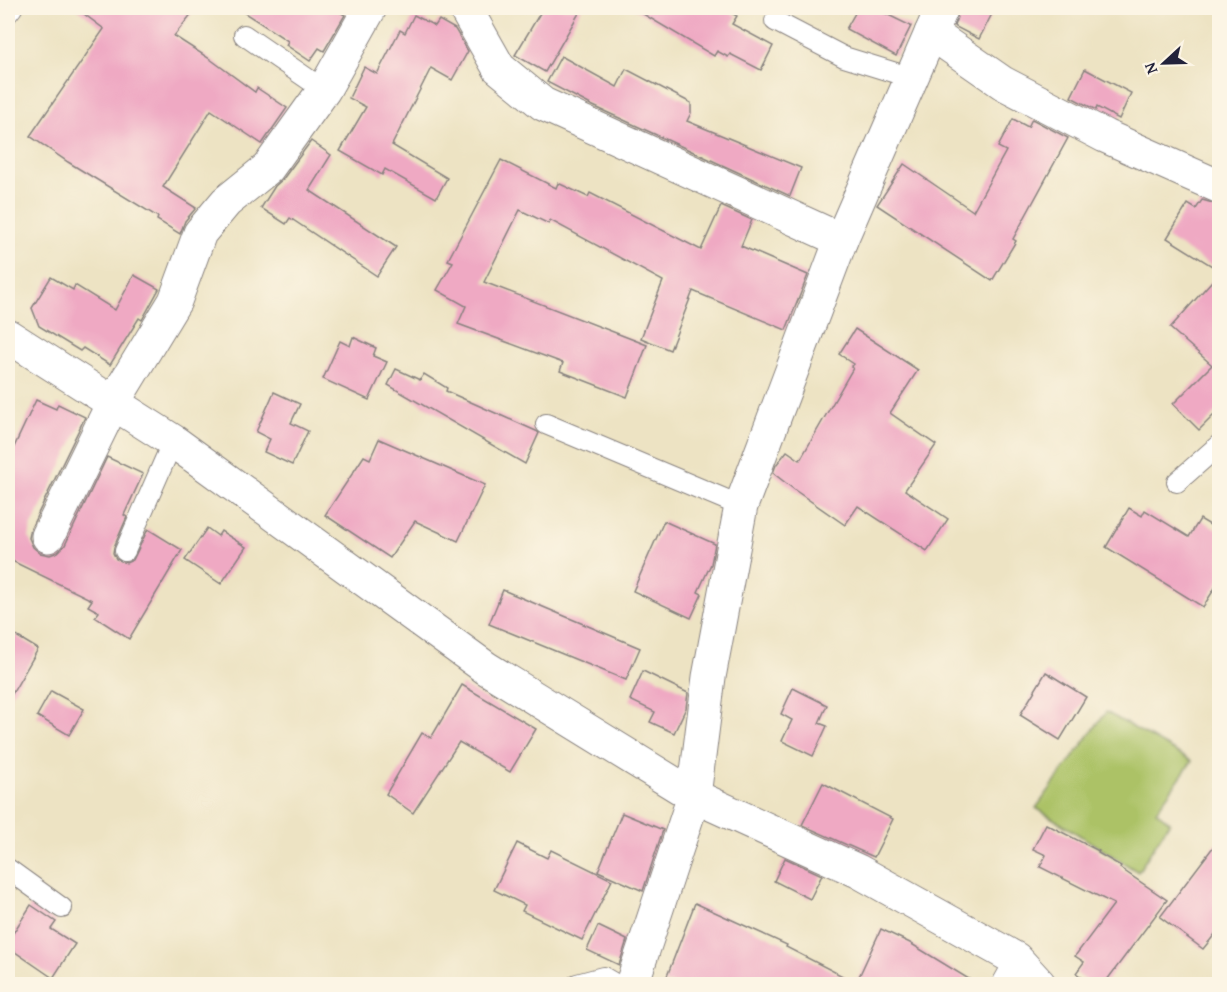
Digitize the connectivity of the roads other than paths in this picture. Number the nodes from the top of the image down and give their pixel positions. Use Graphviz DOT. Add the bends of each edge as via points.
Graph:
graph roads {
  1 [pos="12,8"];
  2 [pos="370,8"];
  3 [pos="465,8"];
  4 [pos="8,13"];
  5 [pos="936,20"];
  6 [pos="775,21"];
  7 [pos="244,35"];
  8 [pos="912,78"];
  9 [pos="324,90"];
  10 [pos="1220,187"];
  11 [pos="841,240"];
  12 [pos="8,336"];
  13 [pos="113,403"];
  14 [pos="546,424"];
  15 [pos="173,441"];
  16 [pos="1220,444"];
  17 [pos="1177,482"];
  18 [pos="741,506"];
  19 [pos="48,536"];
  20 [pos="125,551"];
  21 [pos="694,796"];
  22 [pos="8,870"];
  23 [pos="62,908"];
  24 [pos="1009,972"];
  25 [pos="577,984"];
  26 [pos="615,984"];
  27 [pos="633,984"];
  28 [pos="1039,984"];
  1 -- 4 [label="lane"];
  2 -- 9 [label="street"];
  3 -- 11 [label="street" via="499,68 543,104"];
  5 -- 8 [label="street"];
  5 -- 10 [label="street" via="1014,88 1104,136"];
  6 -- 8 [label="lane" via="844,57"];
  7 -- 9 [label="lane"];
  8 -- 11 [label="street"];
  9 -- 13 [label="street" via="268,168 226,202 200,234 175,301"];
  11 -- 18 [label="street"];
  12 -- 13 [label="street"];
  13 -- 15 [label="street"];
  13 -- 19 [label="street"];
  14 -- 18 [label="lane"];
  15 -- 20 [label="lane"];
  15 -- 21 [label="street" via="486,668"];
  16 -- 17 [label="lane"];
  18 -- 21 [label="street" via="709,677"];
  21 -- 24 [label="street" via="858,871"];
  21 -- 27 [label="street"];
  22 -- 23 [label="lane"];
  24 -- 28 [label="street"];
  25 -- 26 [label="lane" via="603,977"];
}
